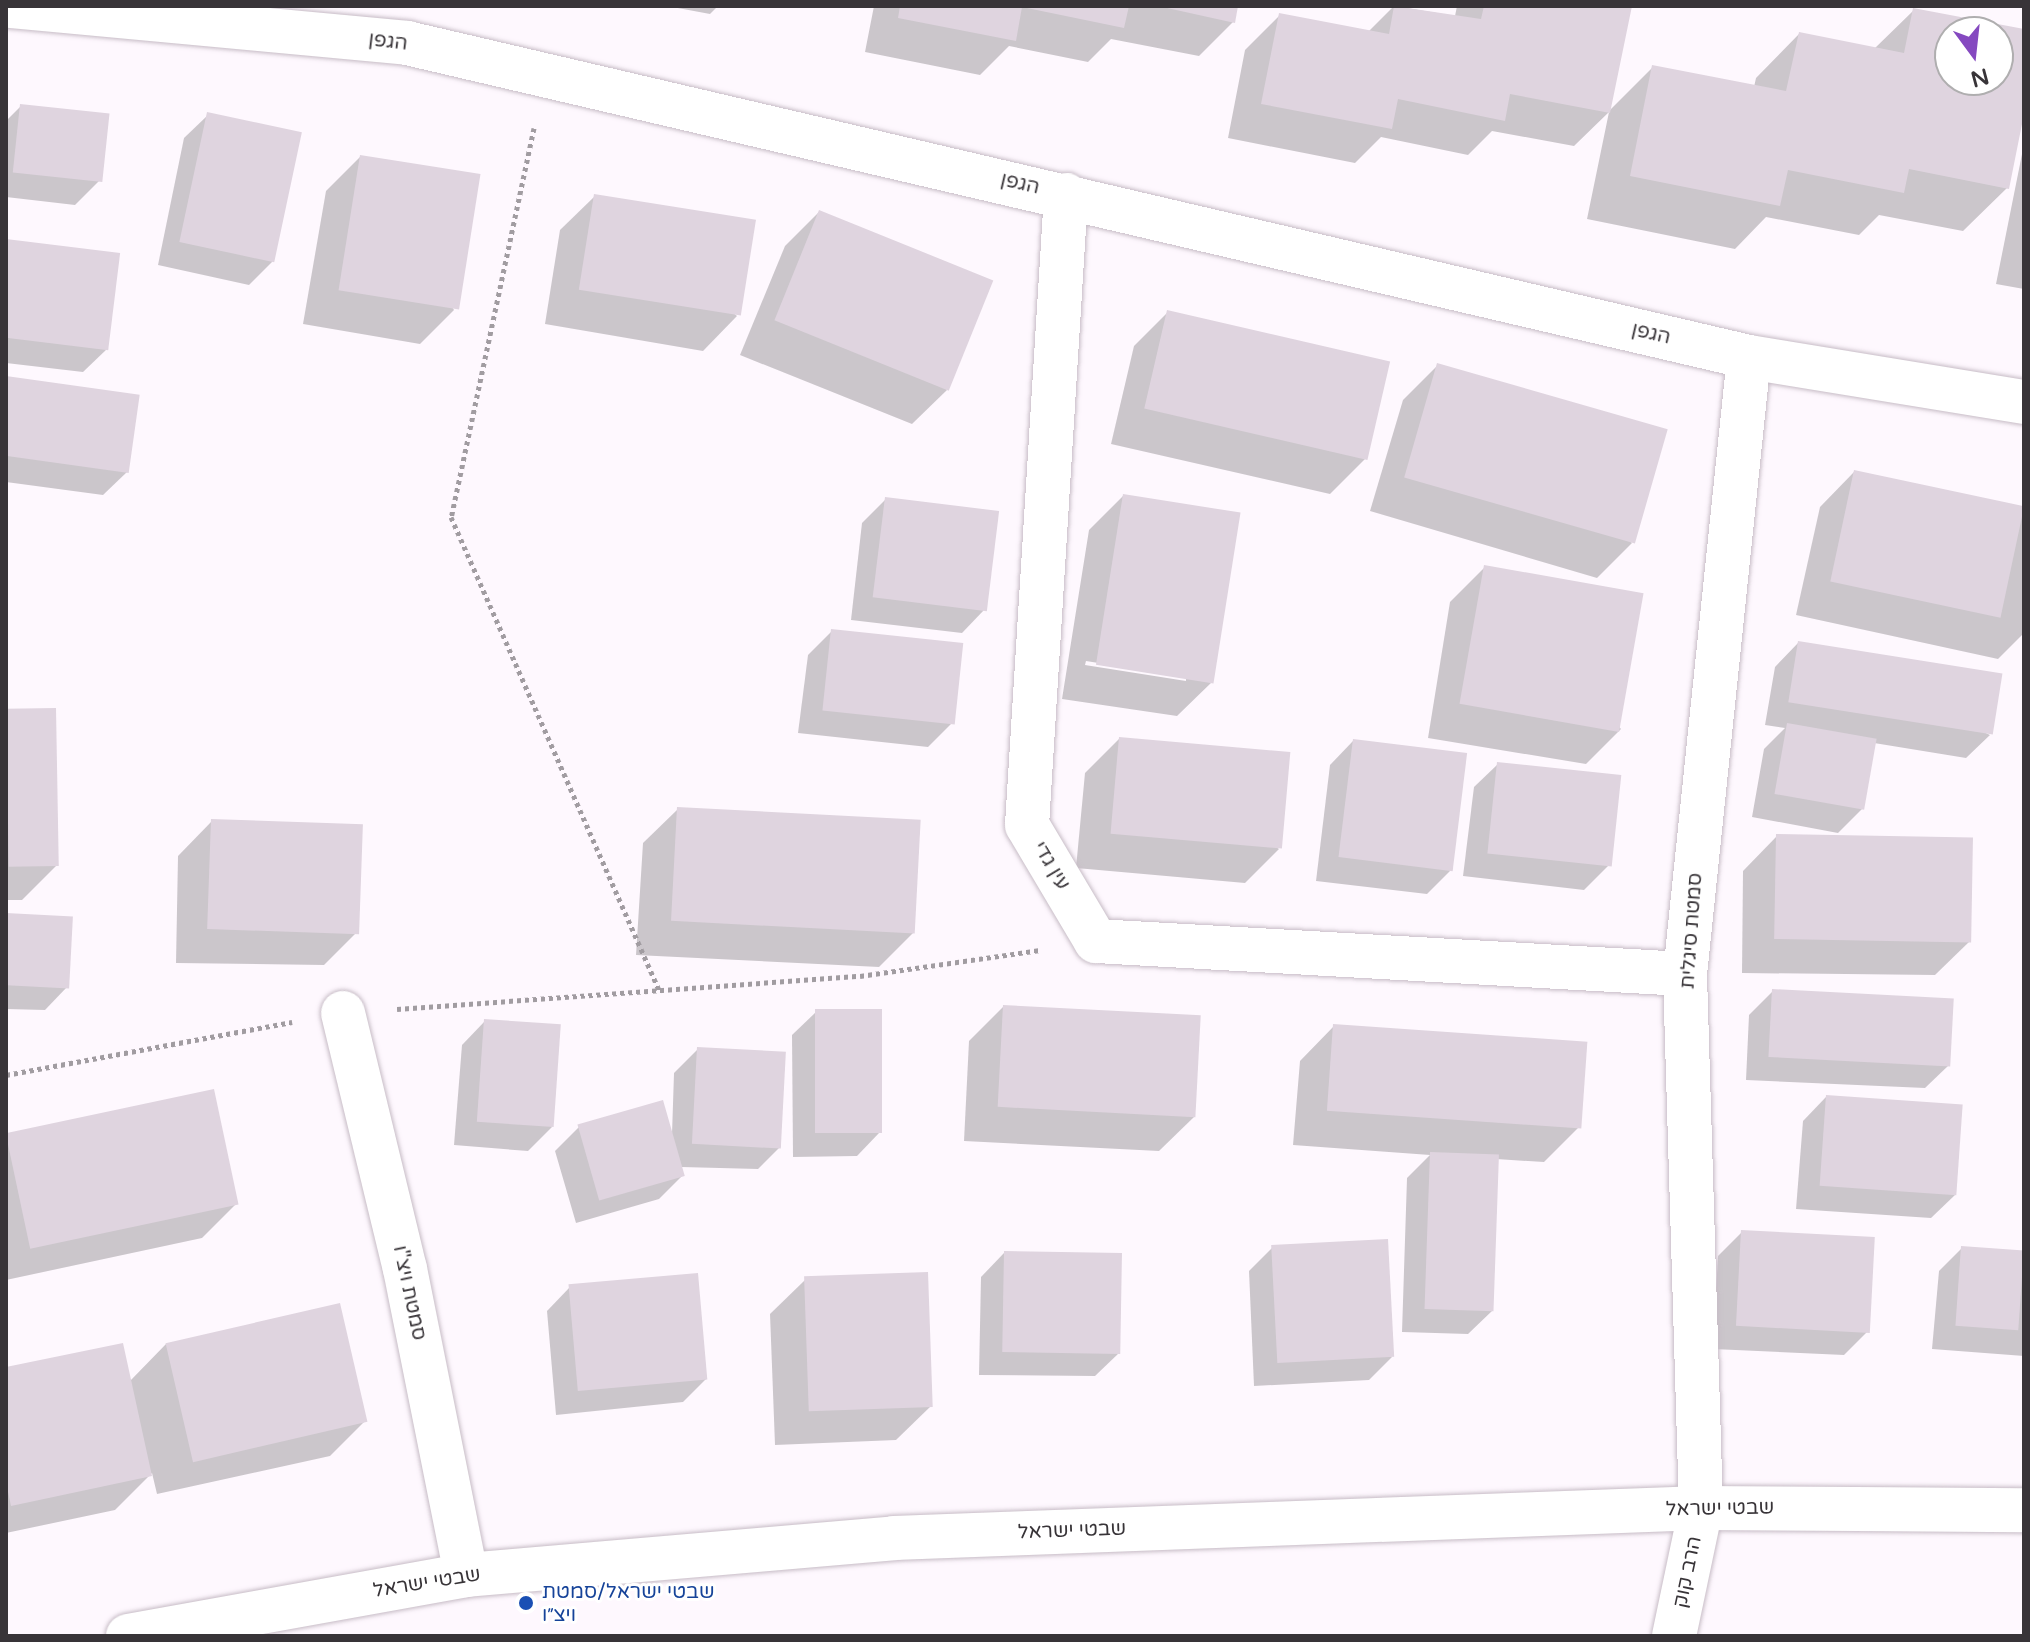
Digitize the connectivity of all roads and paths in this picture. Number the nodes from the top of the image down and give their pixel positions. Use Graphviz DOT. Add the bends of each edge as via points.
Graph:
graph roads {
  1 [pos="10,6"];
  2 [pos="545,75"];
  3 [pos="1066,195"];
  4 [pos="1749,357"];
  5 [pos="2024,402"];
  6 [pos="1096,941"];
  7 [pos="1685,974"];
  8 [pos="659,990"];
  9 [pos="343,1013"];
  10 [pos="6,1075"];
  11 [pos="1701,1508"];
  12 [pos="2024,1510"];
  13 [pos="466,1575"];
  14 [pos="128,1636"];
  15 [pos="1674,1636"];
  1 -- 2 [label="street, הגפן" via="407,43"];
  2 -- 3 [label="street, הגפן"];
  2 -- 8 [label="path" via="451,517"];
  3 -- 4 [label="street, הגפן"];
  3 -- 6 [label="street, עין גדי" via="1027,825"];
  4 -- 5 [label="street, הגפן"];
  4 -- 7 [label="street, סמטת סיגלית"];
  6 -- 7 [label="street"];
  6 -- 8 [label="path" via="860,976"];
  7 -- 11 [label="street, סמטת סיגלית"];
  8 -- 9 [label="path"];
  9 -- 10 [label="path"];
  9 -- 13 [label="street, סמטת ויצ\"ו" via="405,1269"];
  11 -- 12 [label="street, שבטי ישראל"];
  11 -- 13 [label="street, שבטי ישראל" via="894,1538"];
  11 -- 15 [label="street, הרב קוק"];
  13 -- 14 [label="street, שבטי ישראל"];
}
